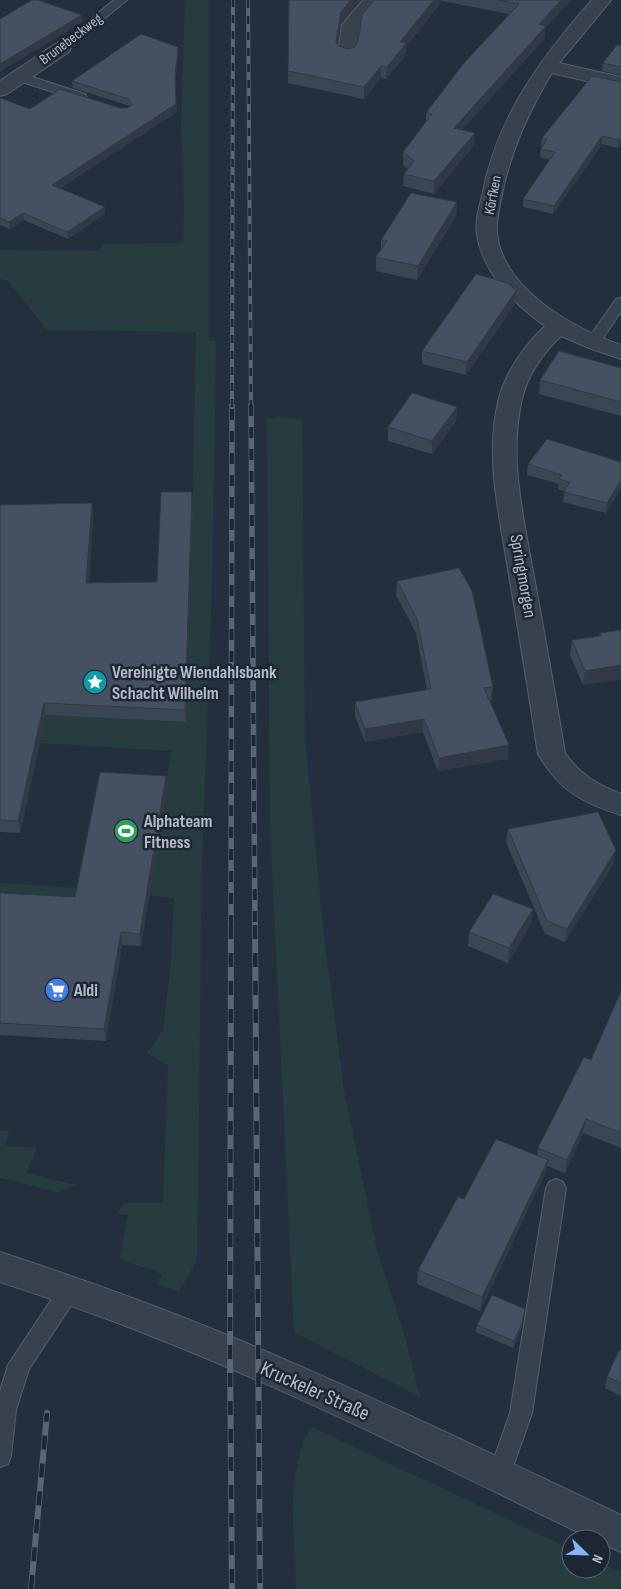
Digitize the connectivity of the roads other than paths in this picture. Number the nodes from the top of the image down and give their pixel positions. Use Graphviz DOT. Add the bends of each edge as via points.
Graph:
graph roads {
  1 [pos="121,0"];
  2 [pos="372,0"];
  3 [pos="602,0"];
  4 [pos="62,48"];
  5 [pos="347,53"];
  6 [pos="548,66"];
  7 [pos="20,77"];
  8 [pos="621,83"];
  9 [pos="0,90"];
  10 [pos="89,100"];
  11 [pos="621,302"];
  12 [pos="559,325"];
  13 [pos="593,342"];
  14 [pos="621,352"];
  15 [pos="621,805"];
  16 [pos="556,1188"];
  17 [pos="0,1268"];
  18 [pos="69,1292"];
  19 [pos="0,1456"];
  20 [pos="499,1476"];
  21 [pos="621,1534"];
  1 -- 4 [label="lane, Brunebeckweg"];
  2 -- 5 [label="street" via="351,24"];
  3 -- 6 [label="street, Körfken"];
  4 -- 7 [label="street, Brunebeckweg"];
  6 -- 8 [label="street"];
  6 -- 12 [label="street, Körfken" via="508,136 492,189 487,234 509,280"];
  7 -- 9 [label="street, Brunebeckweg"];
  7 -- 10 [label="lane, Brunebeckweg"];
  11 -- 13 [label="lane"];
  12 -- 13 [label="street, Körfken"];
  12 -- 15 [label="street, Springmorgen" via="529,355 510,398 504,445 507,488 552,754 576,785"];
  13 -- 14 [label="street, Körfken"];
  16 -- 20 [label="lane" via="521,1413"];
  17 -- 18 [label="street, Kruckeler Straße"];
  18 -- 19 [label="lane" via="19,1365 5,1410"];
  18 -- 20 [label="street, Kruckeler Straße" via="132,1313 258,1365"];
  20 -- 21 [label="street, Kruckeler Straße"];
}
